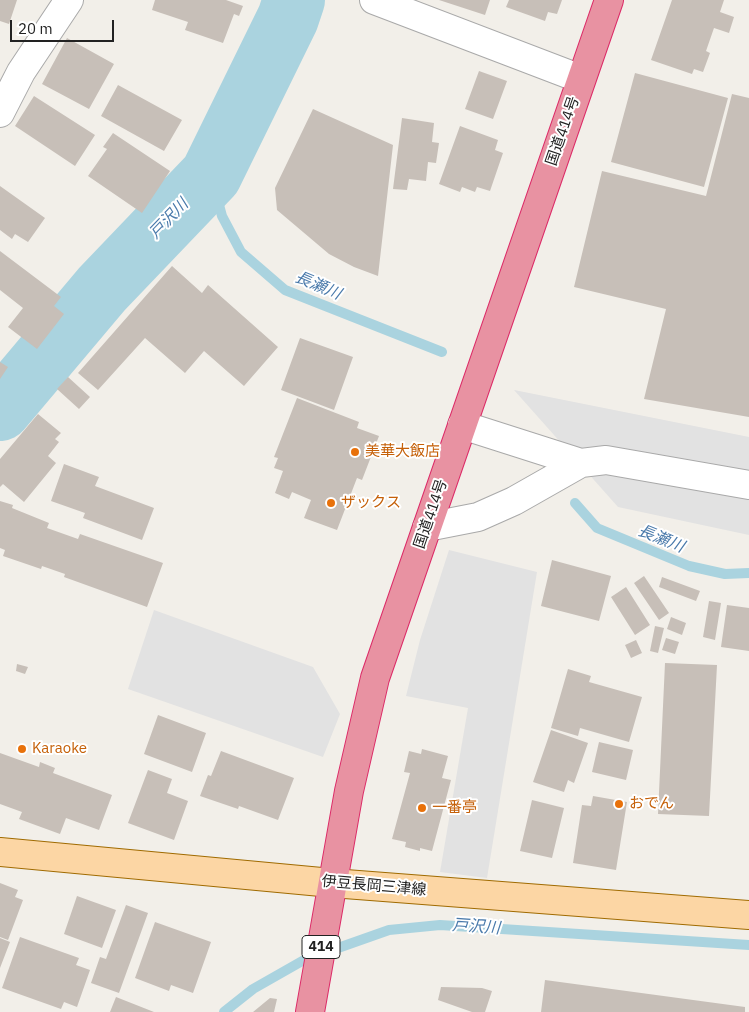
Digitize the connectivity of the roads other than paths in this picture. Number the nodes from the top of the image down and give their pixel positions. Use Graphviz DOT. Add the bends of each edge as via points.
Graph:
graph roads {
  1 [pos="69,0"];
  2 [pos="374,0"];
  3 [pos="609,0"];
  4 [pos="581,79"];
  5 [pos="0,114"];
  6 [pos="462,425"];
  7 [pos="581,463"];
  8 [pos="749,485"];
  9 [pos="427,527"];
  10 [pos="0,852"];
  11 [pos="332,883"];
  12 [pos="749,916"];
  13 [pos="310,1012"];
  1 -- 5 [label="street" via="21,72"];
  2 -- 4 [label="street"];
  3 -- 4 [label="highway, 国道414号 / 414"];
  4 -- 6 [label="highway, 国道414号 / 414"];
  6 -- 7 [label="street"];
  6 -- 9 [label="highway, 国道414号 / 414"];
  7 -- 8 [label="street" via="606,460"];
  7 -- 9 [label="street" via="514,501 478,517"];
  9 -- 11 [label="highway, 国道414号 / 414" via="375,678"];
  10 -- 11 [label="main road, 伊豆長岡三津線"];
  11 -- 12 [label="main road, 伊豆長岡三津線"];
  11 -- 13 [label="highway, 国道414号 / 414"];
}
